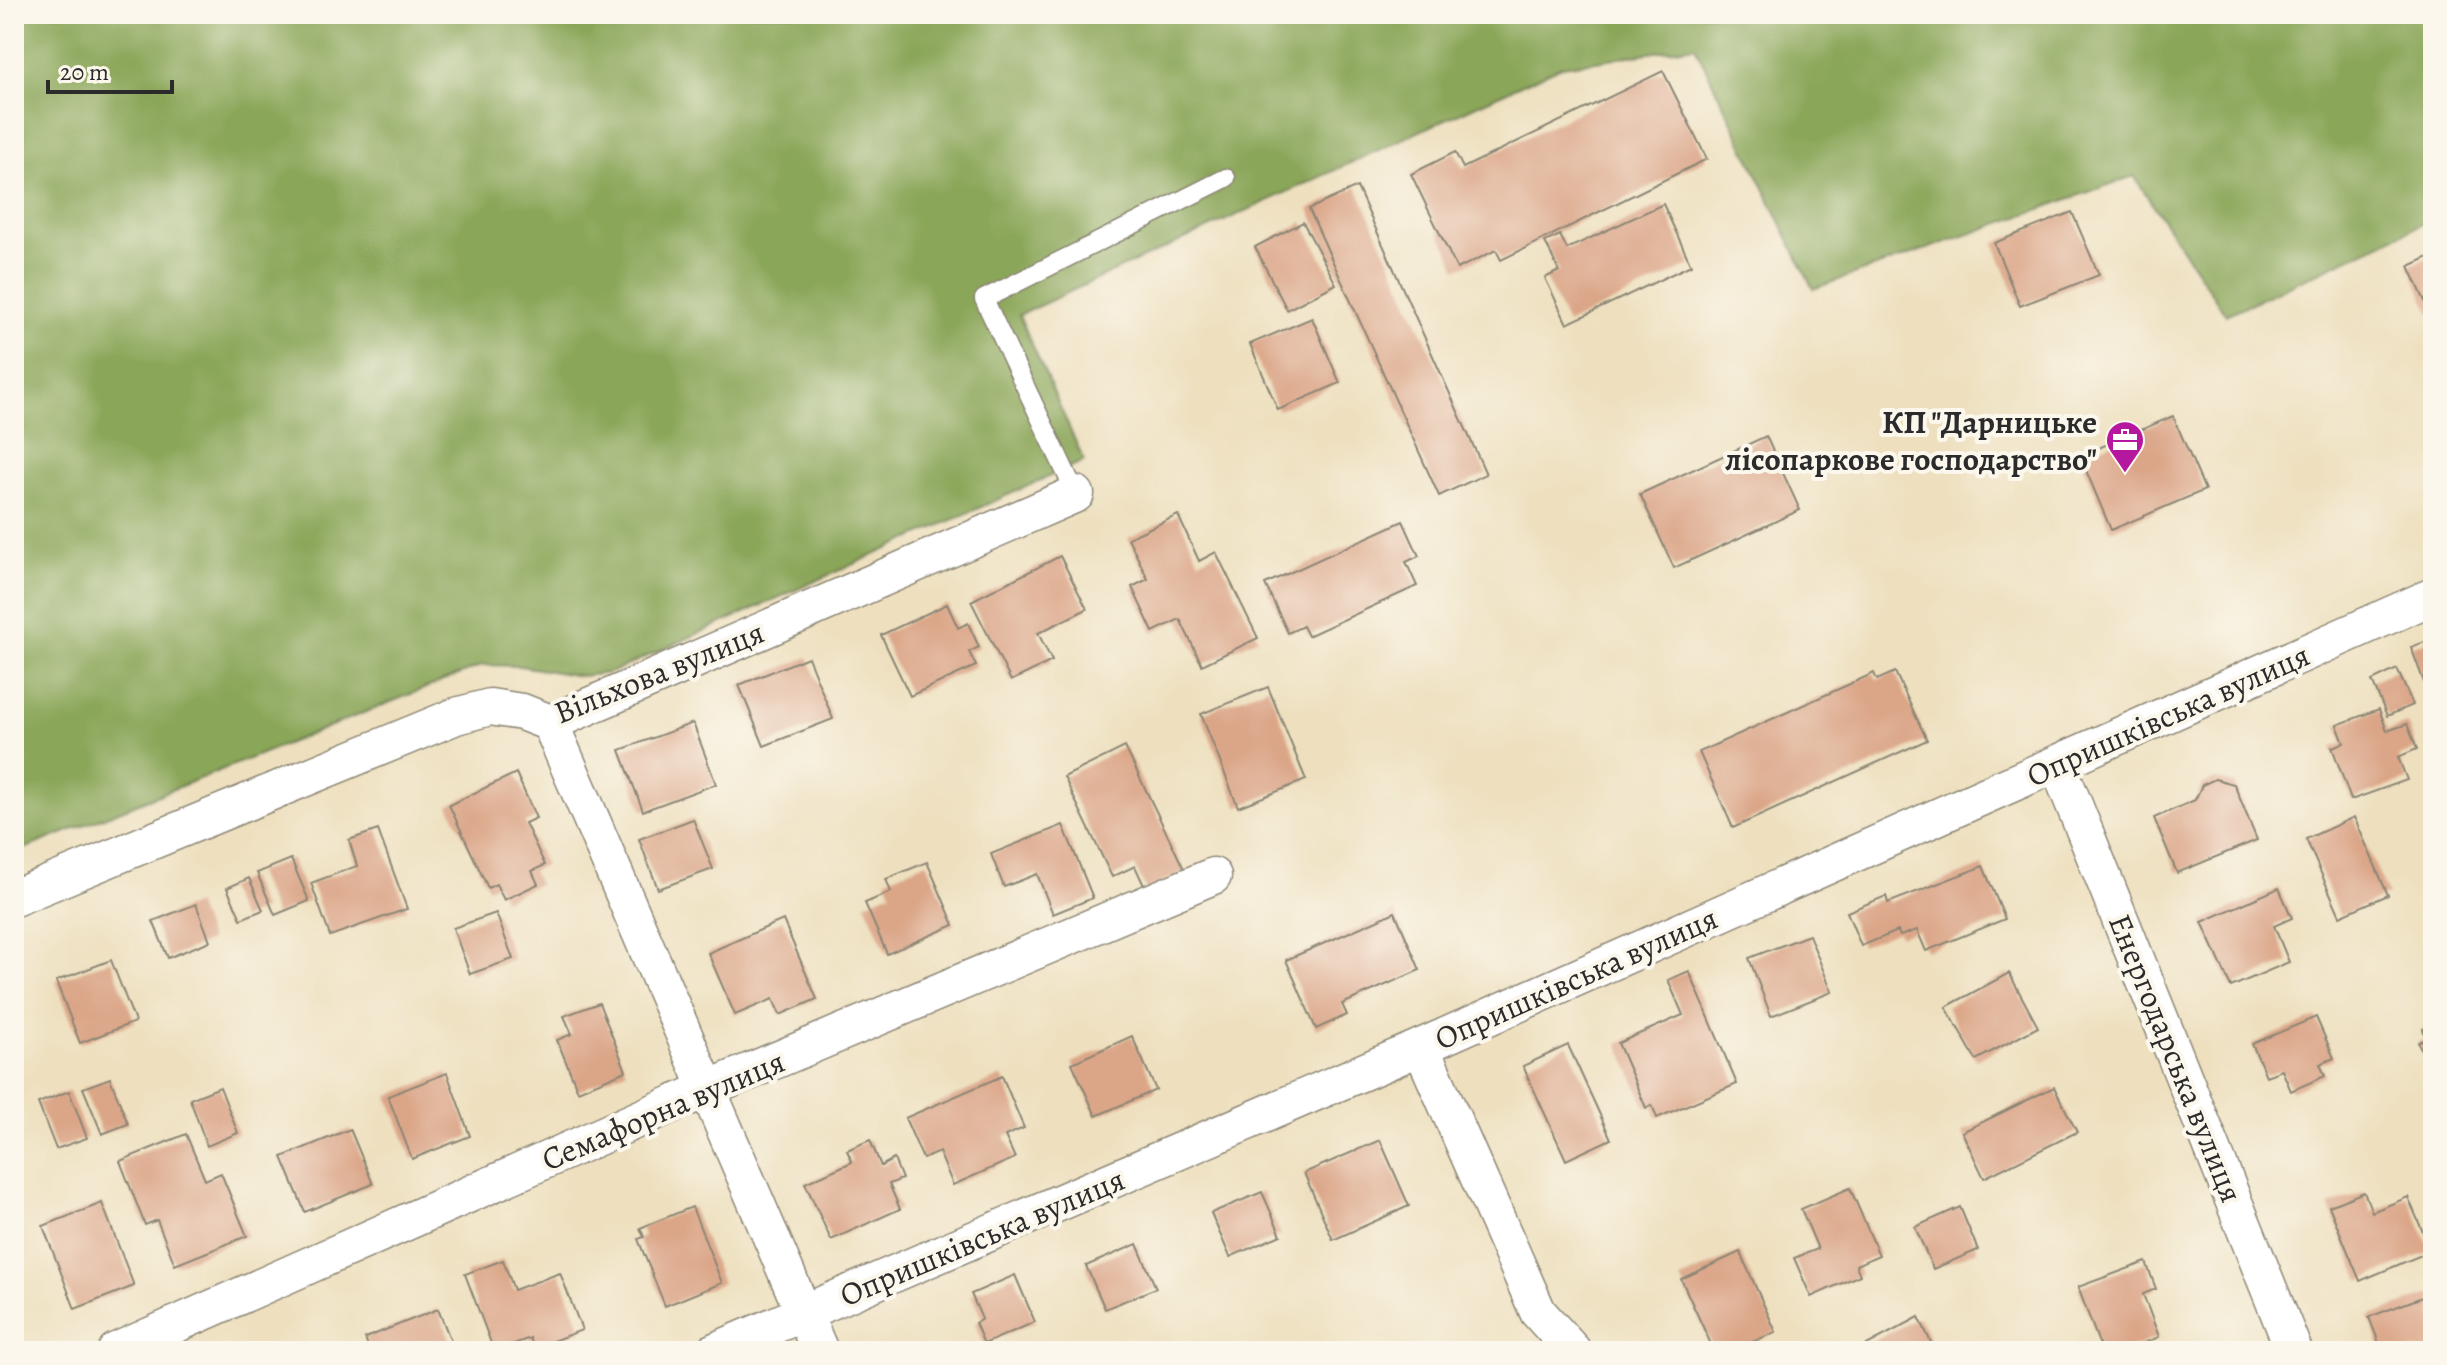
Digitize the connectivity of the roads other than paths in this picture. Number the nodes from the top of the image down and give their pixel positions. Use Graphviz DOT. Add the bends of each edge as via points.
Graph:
graph roads {
  1 [pos="1226,178"];
  2 [pos="1076,494"];
  3 [pos="2433,596"];
  4 [pos="550,723"];
  5 [pos="2058,765"];
  6 [pos="1213,876"];
  7 [pos="14,898"];
  8 [pos="1421,1047"];
  9 [pos="709,1090"];
  10 [pos="1538,1312"];
  11 [pos="804,1313"];
  12 [pos="116,1351"];
  13 [pos="715,1351"];
  14 [pos="820,1351"];
  15 [pos="1532,1351"];
  16 [pos="1573,1351"];
  17 [pos="2294,1351"];
  1 -- 2 [label="lane" via="984,299"];
  2 -- 4 [label="street, Вільхова вулиця"];
  3 -- 5 [label="street, Опришківська вулиця"];
  4 -- 7 [label="street, Вільхова вулиця" via="490,707 456,716"];
  4 -- 9 [label="street"];
  5 -- 8 [label="street, Опришківська вулиця"];
  5 -- 17 [label="street, Енергодарська вулиця"];
  6 -- 9 [label="street, Семафорна вулиця"];
  8 -- 10 [label="street"];
  8 -- 11 [label="street, Опришківська вулиця"];
  9 -- 11 [label="street"];
  9 -- 12 [label="street, Семафорна вулиця"];
  10 -- 15 [label="street"];
  10 -- 16 [label="street"];
  11 -- 13 [label="street, Опришківська вулиця"];
  11 -- 14 [label="street"];
}
